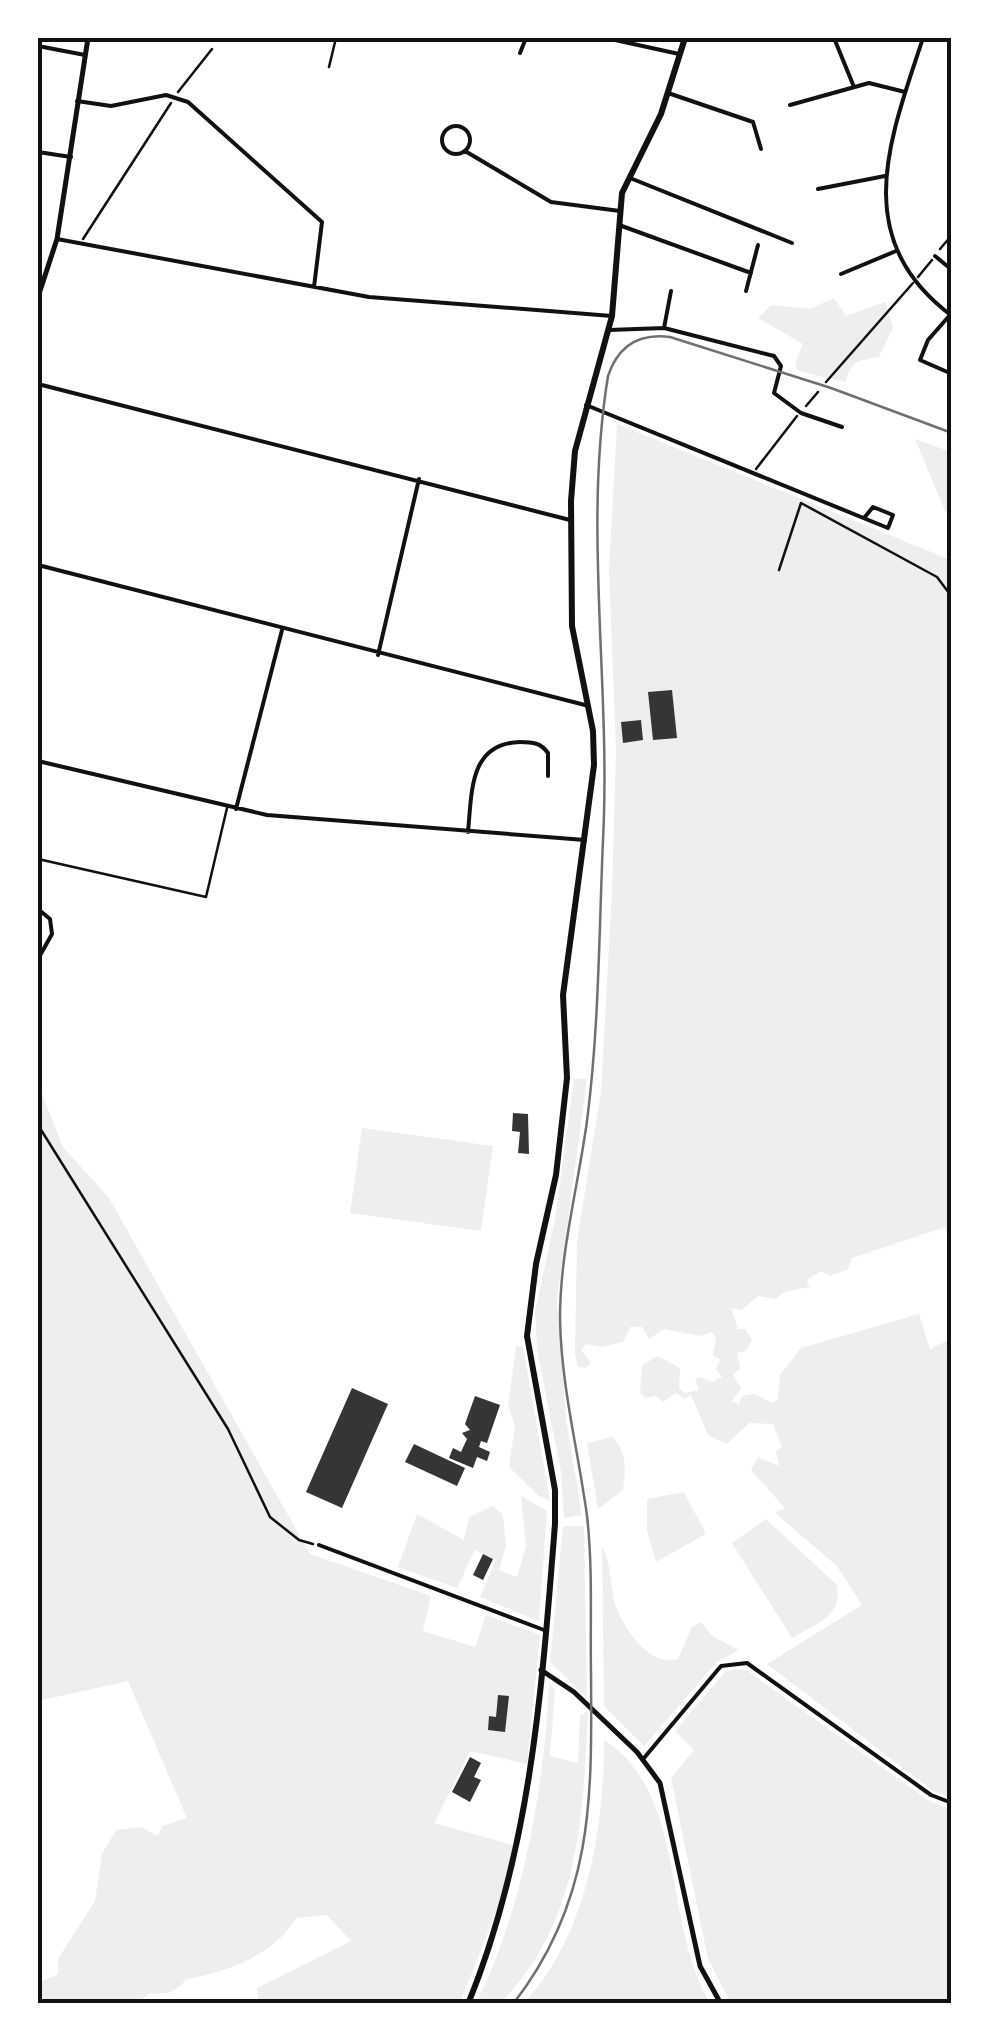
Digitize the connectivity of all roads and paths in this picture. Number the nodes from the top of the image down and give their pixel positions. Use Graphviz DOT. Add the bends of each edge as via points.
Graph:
graph roads {
  1 [pos="88,38"];
  2 [pos="336,38"];
  3 [pos="526,38"];
  4 [pos="606,38"];
  5 [pos="685,38"];
  6 [pos="834,38"];
  7 [pos="924,38"];
  8 [pos="38,46"];
  9 [pos="212,49"];
  10 [pos="520,53"];
  11 [pos="681,54"];
  12 [pos="85,55"];
  13 [pos="330,68"];
  14 [pos="854,87"];
  15 [pos="906,92"];
  16 [pos="668,93"];
  17 [pos="176,95"];
  18 [pos="77,100"];
  19 [pos="790,105"];
  20 [pos="761,149"];
  21 [pos="465,150"];
  22 [pos="38,152"];
  23 [pos="71,157"];
  24 [pos="885,176"];
  25 [pos="628,177"];
  26 [pos="818,190"];
  27 [pos="620,210"];
  28 [pos="619,225"];
  29 [pos="58,239"];
  30 [pos="792,242"];
  31 [pos="80,244"];
  32 [pos="758,244"];
  33 [pos="897,251"];
  34 [pos="935,256"];
  35 [pos="952,270"];
  36 [pos="750,273"];
  37 [pos="841,274"];
  38 [pos="915,281"];
  39 [pos="314,288"];
  40 [pos="39,289"];
  41 [pos="671,291"];
  42 [pos="746,291"];
  43 [pos="38,298"];
  44 [pos="952,304"];
  45 [pos="949,314"];
  46 [pos="612,316"];
  47 [pos="664,328"];
  48 [pos="608,330"];
  49 [pos="952,374"];
  50 [pos="826,382"];
  51 [pos="38,384"];
  52 [pos="818,392"];
  53 [pos="585,405"];
  54 [pos="801,413"];
  55 [pos="842,426"];
  56 [pos="753,472"];
  57 [pos="419,479"];
  58 [pos="864,518"];
  59 [pos="570,520"];
  60 [pos="38,565"];
  61 [pos="779,570"];
  62 [pos="952,597"];
  63 [pos="282,630"];
  64 [pos="378,655"];
  65 [pos="588,705"];
  66 [pos="514,734"];
  67 [pos="515,742"];
  68 [pos="38,761"];
  69 [pos="548,776"];
  70 [pos="228,808"];
  71 [pos="236,809"];
  72 [pos="468,832"];
  73 [pos="586,840"];
  74 [pos="38,859"];
  75 [pos="38,909"];
  76 [pos="38,960"];
  77 [pos="38,1124"];
  78 [pos="319,1545"];
  79 [pos="546,1631"];
  80 [pos="541,1670"];
  81 [pos="644,1758"];
  82 [pos="952,1802"];
  83 [pos="468,2004"];
  84 [pos="721,2004"];
  1 -- 12 [label="street"];
  2 -- 13 [label="lane"];
  3 -- 10 [label="street"];
  4 -- 11 [label="street"];
  5 -- 11 [label="main road"];
  6 -- 14 [label="street"];
  7 -- 15 [label="street"];
  8 -- 12 [label="street"];
  9 -- 17 [label="path"];
  11 -- 16 [label="main road"];
  12 -- 18 [label="street"];
  14 -- 15 [label="street" via="874,83"];
  14 -- 19 [label="street"];
  15 -- 24 [label="street"];
  16 -- 20 [label="street" via="754,122"];
  16 -- 25 [label="main road"];
  17 -- 18 [label="street" via="111,106"];
  17 -- 31 [label="path"];
  17 -- 39 [label="street" via="320,219 324,232"];
  18 -- 23 [label="street"];
  21 -- 21 [label="street" via="446,148 446,130 466,129"];
  21 -- 27 [label="street" via="550,202"];
  22 -- 23 [label="street"];
  23 -- 29 [label="street"];
  24 -- 26 [label="street"];
  24 -- 33 [label="street"];
  25 -- 27 [label="main road"];
  25 -- 30 [label="street"];
  27 -- 28 [label="main road"];
  28 -- 36 [label="street"];
  28 -- 46 [label="main road"];
  29 -- 31 [label="street"];
  29 -- 40 [label="street"];
  31 -- 39 [label="street"];
  32 -- 36 [label="street"];
  33 -- 37 [label="street"];
  33 -- 38 [label="street"];
  34 -- 35 [label="street"];
  36 -- 42 [label="street"];
  38 -- 45 [label="street"];
  38 -- 50 [label="path"];
  39 -- 46 [label="street"];
  40 -- 43 [label="street"];
  41 -- 47 [label="street"];
  44 -- 45 [label="street"];
  45 -- 49 [label="street" via="920,360"];
  46 -- 48 [label="main road"];
  47 -- 48 [label="street"];
  47 -- 54 [label="street" via="777,357 774,391"];
  48 -- 53 [label="main road"];
  51 -- 57 [label="street"];
  52 -- 54 [label="path"];
  53 -- 56 [label="street"];
  53 -- 59 [label="main road"];
  54 -- 55 [label="street"];
  54 -- 56 [label="path"];
  56 -- 58 [label="street"];
  57 -- 59 [label="street"];
  57 -- 64 [label="street"];
  58 -- 58 [label="street" via="873,507 893,515 888,528"];
  59 -- 65 [label="main road" via="572,626"];
  60 -- 63 [label="street"];
  61 -- 62 [label="path" via="801,503 937,576"];
  63 -- 64 [label="street"];
  63 -- 71 [label="street"];
  64 -- 65 [label="street"];
  65 -- 73 [label="main road" via="594,751"];
  66 -- 67 [label="street"];
  67 -- 69 [label="street" via="545,747"];
  67 -- 72 [label="street" via="488,750 478,763"];
  68 -- 70 [label="street"];
  70 -- 71 [label="street"];
  70 -- 74 [label="lane" via="206,897"];
  71 -- 72 [label="street"];
  72 -- 73 [label="street"];
  73 -- 79 [label="main road" via="563,995 566,1078 556,1176 527,1336 555,1490"];
  75 -- 76 [label="street" via="50,919 52,934"];
  77 -- 78 [label="path" via="228,1429 270,1517 299,1540"];
  78 -- 79 [label="street"];
  79 -- 80 [label="main road"];
  80 -- 81 [label="street"];
  80 -- 83 [label="main road" via="506,1902"];
  81 -- 82 [label="street" via="721,1666 748,1662 931,1795"];
  81 -- 84 [label="street" via="660,1783 700,1966"];
}
